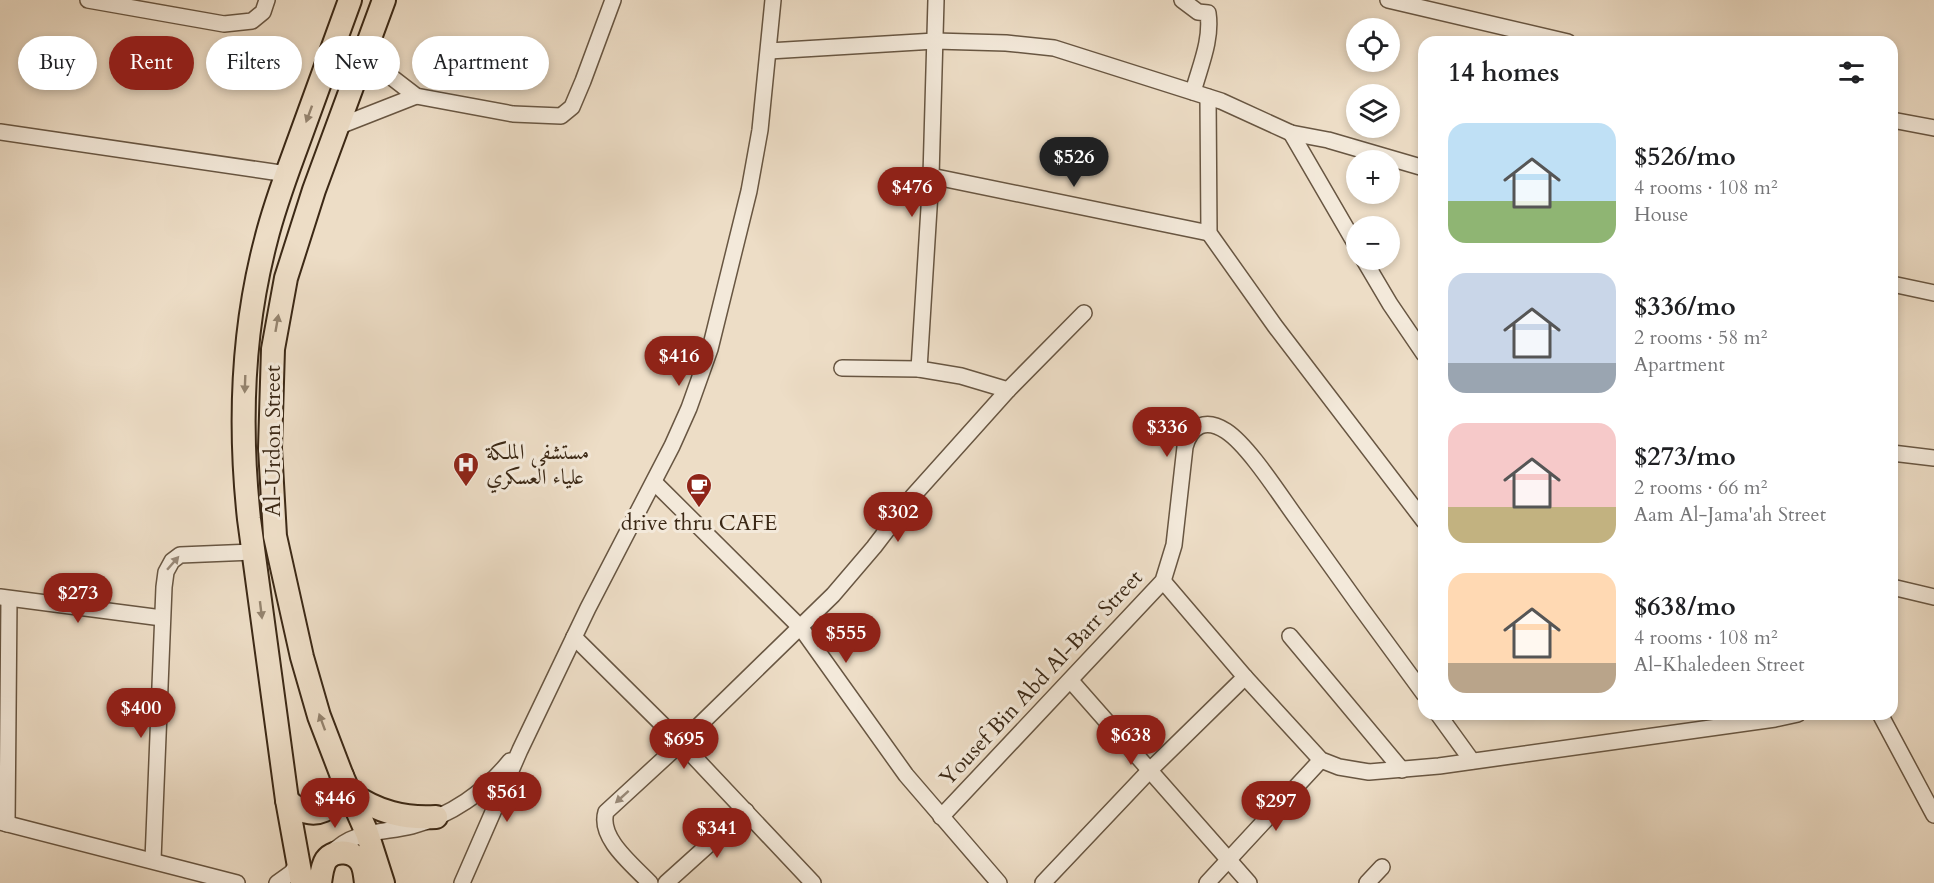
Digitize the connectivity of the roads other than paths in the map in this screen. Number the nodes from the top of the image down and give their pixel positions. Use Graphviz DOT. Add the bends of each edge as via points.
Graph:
graph roads {
  1 [pos="88,0"];
  2 [pos="267,0"];
  3 [pos="350,0"];
  4 [pos="384,0"];
  5 [pos="613,0"];
  6 [pos="773,0"];
  7 [pos="936,0"];
  8 [pos="1182,0"];
  9 [pos="1397,1"];
  10 [pos="371,36"];
  11 [pos="1543,36"];
  12 [pos="935,41"];
  13 [pos="769,51"];
  14 [pos="400,84"];
  15 [pos="351,90"];
  16 [pos="1193,92"];
  17 [pos="416,96"];
  18 [pos="1208,97"];
  19 [pos="1898,121"];
  20 [pos="337,128"];
  21 [pos="1934,128"];
  22 [pos="0,132"];
  23 [pos="1291,133"];
  24 [pos="1418,166"];
  25 [pos="286,174"];
  26 [pos="931,176"];
  27 [pos="1346,228"];
  28 [pos="1209,233"];
  29 [pos="1370,270"];
  30 [pos="1898,285"];
  31 [pos="1934,292"];
  32 [pos="1084,313"];
  33 [pos="1418,345"];
  34 [pos="842,368"];
  35 [pos="919,369"];
  36 [pos="1008,390"];
  37 [pos="1898,454"];
  38 [pos="1934,458"];
  39 [pos="654,482"];
  40 [pos="1418,513"];
  41 [pos="253,552"];
  42 [pos="1163,581"];
  43 [pos="1898,588"];
  44 [pos="1934,597"];
  45 [pos="4,598"];
  46 [pos="162,618"];
  47 [pos="801,628"];
  48 [pos="1290,636"];
  49 [pos="574,637"];
  50 [pos="1245,677"];
  51 [pos="1071,681"];
  52 [pos="1418,686"];
  53 [pos="3,718"];
  54 [pos="1442,720"];
  55 [pos="1739,720"];
  56 [pos="1883,720"];
  57 [pos="1703,721"];
  58 [pos="681,743"];
  59 [pos="520,750"];
  60 [pos="1321,760"];
  61 [pos="1472,761"];
  62 [pos="1150,770"];
  63 [pos="1402,770"];
  64 [pos="346,785"];
  65 [pos="286,800"];
  66 [pos="746,810"];
  67 [pos="1934,815"];
  68 [pos="436,817"];
  69 [pos="940,817"];
  70 [pos="4,823"];
  71 [pos="367,833"];
  72 [pos="153,860"];
  73 [pos="326,860"];
  74 [pos="1228,860"];
  75 [pos="1382,867"];
  76 [pos="300,874"];
  77 [pos="237,883"];
  78 [pos="277,883"];
  79 [pos="320,883"];
  80 [pos="366,883"];
  81 [pos="383,883"];
  82 [pos="462,883"];
  83 [pos="650,883"];
  84 [pos="666,883"];
  85 [pos="813,883"];
  86 [pos="999,883"];
  87 [pos="1043,883"];
  88 [pos="1207,883"];
  89 [pos="1249,883"];
  90 [pos="1367,883"];
  1 -- 2 [label="street" via="224,24 252,21 263,12"];
  3 -- 25 [label="highway, Al-Urdon Street, one-way"];
  4 -- 10 [label="highway, Al-Urdon Street"];
  5 -- 17 [label="street" via="572,107 561,116 513,114"];
  6 -- 13 [label="street"];
  7 -- 12 [label="street"];
  8 -- 16 [label="street" via="1198,12 1208,13 1210,27"];
  9 -- 11 [label="street"];
  12 -- 13 [label="street"];
  12 -- 16 [label="street" via="1054,48"];
  12 -- 26 [label="street"];
  13 -- 39 [label="street" via="749,191 710,349 689,408"];
  14 -- 17 [label="street"];
  15 -- 20 [label="highway, Al-Urdon Street"];
  16 -- 18 [label="street"];
  17 -- 20 [label="street"];
  18 -- 23 [label="street"];
  18 -- 28 [label="street"];
  19 -- 21 [label="street"];
  64 -- 20 [label="highway, Al-Urdon Street, one-way" via="319,716 282,576 274,536 270,448 273,349 280,307 293,250"];
  22 -- 25 [label="street"];
  23 -- 24 [label="street"];
  23 -- 27 [label="street"];
  25 -- 41 [label="highway, Al-Urdon Street, one-way" via="266,238 250,320 243,422"];
  26 -- 28 [label="street"];
  26 -- 35 [label="street"];
  28 -- 40 [label="street"];
  29 -- 33 [label="street"];
  30 -- 31 [label="street"];
  32 -- 36 [label="street"];
  34 -- 35 [label="street"];
  35 -- 36 [label="street"];
  36 -- 47 [label="street" via="913,496 852,574"];
  37 -- 38 [label="street"];
  39 -- 47 [label="street"];
  39 -- 49 [label="street"];
  46 -- 41 [label="street, one-way" via="166,572 180,555"];
  41 -- 65 [label="highway, Al-Urdon Street, one-way"];
  42 -- 50 [label="street"];
  42 -- 51 [label="street, Yousef Bin Abd Al-Barr Street"];
  42 -- 52 [label="street, Yousef Bin Abd Al-Barr Street" via="1174,545 1188,436 1198,426 1219,427 1236,439 1274,487"];
  43 -- 44 [label="street"];
  45 -- 46 [label="street"];
  45 -- 53 [label="street"];
  46 -- 72 [label="street"];
  47 -- 58 [label="street"];
  47 -- 69 [label="street"];
  48 -- 63 [label="street"];
  49 -- 58 [label="street"];
  49 -- 59 [label="street"];
  50 -- 60 [label="street"];
  50 -- 62 [label="street"];
  51 -- 62 [label="street"];
  51 -- 69 [label="street, Yousef Bin Abd Al-Barr Street"];
  53 -- 70 [label="street"];
  54 -- 61 [label="street"];
  55 -- 57 [label="street"];
  56 -- 67 [label="street"];
  57 -- 61 [label="street"];
  58 -- 66 [label="street"];
  58 -- 83 [label="street, one-way" via="610,807 605,818 608,836"];
  59 -- 68 [label="street" via="481,790"];
  59 -- 82 [label="street"];
  60 -- 63 [label="street" via="1361,771"];
  60 -- 74 [label="street"];
  61 -- 63 [label="street"];
  62 -- 74 [label="street"];
  62 -- 87 [label="street"];
  64 -- 65 [label="highway" via="329,808 318,813 306,813"];
  64 -- 68 [label="highway" via="366,804 382,811"];
  64 -- 71 [label="highway, Al-Urdon Street"];
  65 -- 76 [label="highway, Al-Urdon Street"];
  66 -- 84 [label="street"];
  66 -- 85 [label="street"];
  68 -- 71 [label="street"];
  69 -- 86 [label="street"];
  70 -- 72 [label="street"];
  71 -- 73 [label="street" via="337,847"];
  71 -- 81 [label="highway, Al-Urdon Street"];
  72 -- 77 [label="street"];
  73 -- 79 [label="highway"];
  73 -- 80 [label="highway" via="345,852 355,856 362,864"];
  74 -- 88 [label="street"];
  74 -- 89 [label="street"];
  75 -- 90 [label="street"];
  76 -- 78 [label="street" via="291,873"];
}
